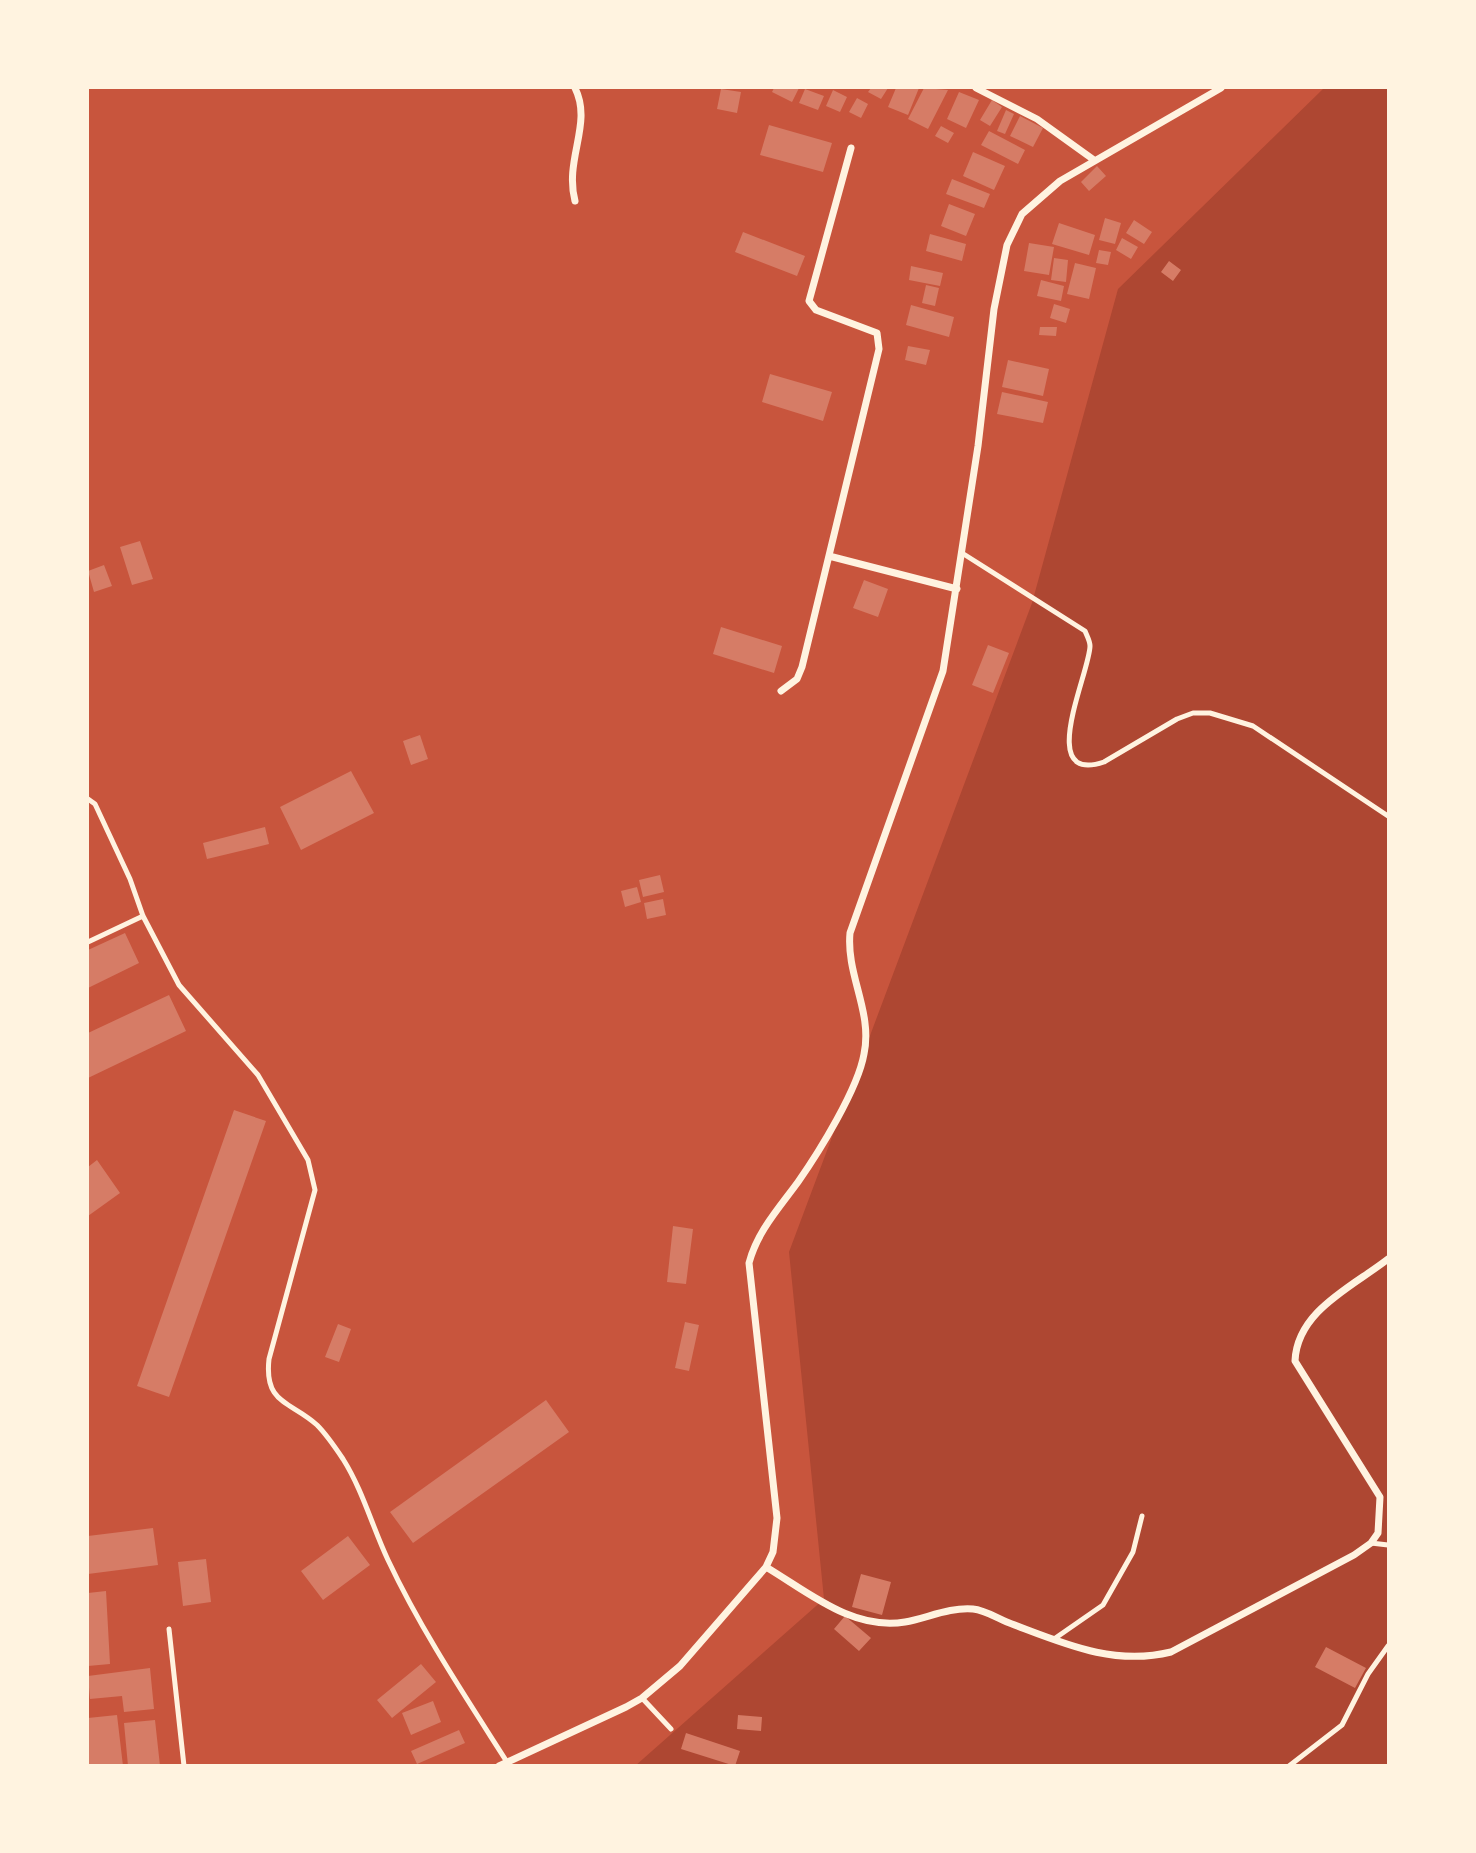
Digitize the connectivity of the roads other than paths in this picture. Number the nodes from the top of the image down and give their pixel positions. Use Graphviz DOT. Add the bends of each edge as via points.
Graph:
graph roads {
  1 [pos="575,88"];
  2 [pos="976,88"];
  3 [pos="1220,88"];
  4 [pos="851,148"];
  5 [pos="1094,160"];
  6 [pos="575,201"];
  7 [pos="961,553"];
  8 [pos="829,556"];
  9 [pos="957,589"];
  10 [pos="781,691"];
  11 [pos="88,799"];
  12 [pos="1388,816"];
  13 [pos="143,916"];
  14 [pos="88,942"];
  15 [pos="1388,1259"];
  16 [pos="1142,1516"];
  17 [pos="1371,1543"];
  18 [pos="1388,1545"];
  19 [pos="765,1567"];
  20 [pos="169,1629"];
  21 [pos="1054,1639"];
  22 [pos="1388,1646"];
  23 [pos="642,1698"];
  24 [pos="671,1729"];
  25 [pos="503,1764"];
  26 [pos="184,1766"];
  27 [pos="1289,1766"];
  1 -- 6 [label="street" via="582,117 570,173"];
  2 -- 5 [label="street" via="1037,119"];
  3 -- 5 [label="street"];
  4 -- 8 [label="street" via="809,301 816,310 877,333 879,349"];
  5 -- 7 [label="street" via="1034,201 1007,245"];
  7 -- 9 [label="street"];
  7 -- 12 [label="lane" via="1085,631 1089,653 1071,716 1070,741 1078,764 1104,762 1177,719 1210,713 1253,726"];
  8 -- 9 [label="street"];
  8 -- 10 [label="street" via="802,667 797,679"];
  9 -- 19 [label="street" via="934,702 850,933 850,959 866,1037 860,1071 812,1162 754,1242 749,1263 777,1518 773,1552"];
  11 -- 13 [label="lane" via="95,804"];
  13 -- 14 [label="lane"];
  13 -- 25 [label="lane" via="179,985 258,1075 309,1160 315,1190 269,1359 268,1383 283,1404 317,1425 354,1476 389,1562"];
  15 -- 17 [label="street" via="1316,1313 1301,1331 1295,1361 1380,1497 1378,1533"];
  16 -- 21 [label="lane" via="1133,1552 1103,1605"];
  17 -- 18 [label="lane"];
  17 -- 21 [label="street" via="1171,1652 1148,1658 1114,1657"];
  19 -- 21 [label="street" via="841,1612 866,1621 904,1622 973,1609"];
  19 -- 23 [label="street" via="680,1666"];
  20 -- 26 [label="lane"];
  22 -- 27 [label="lane" via="1342,1725"];
  23 -- 24 [label="lane"];
  23 -- 25 [label="street"];
}
